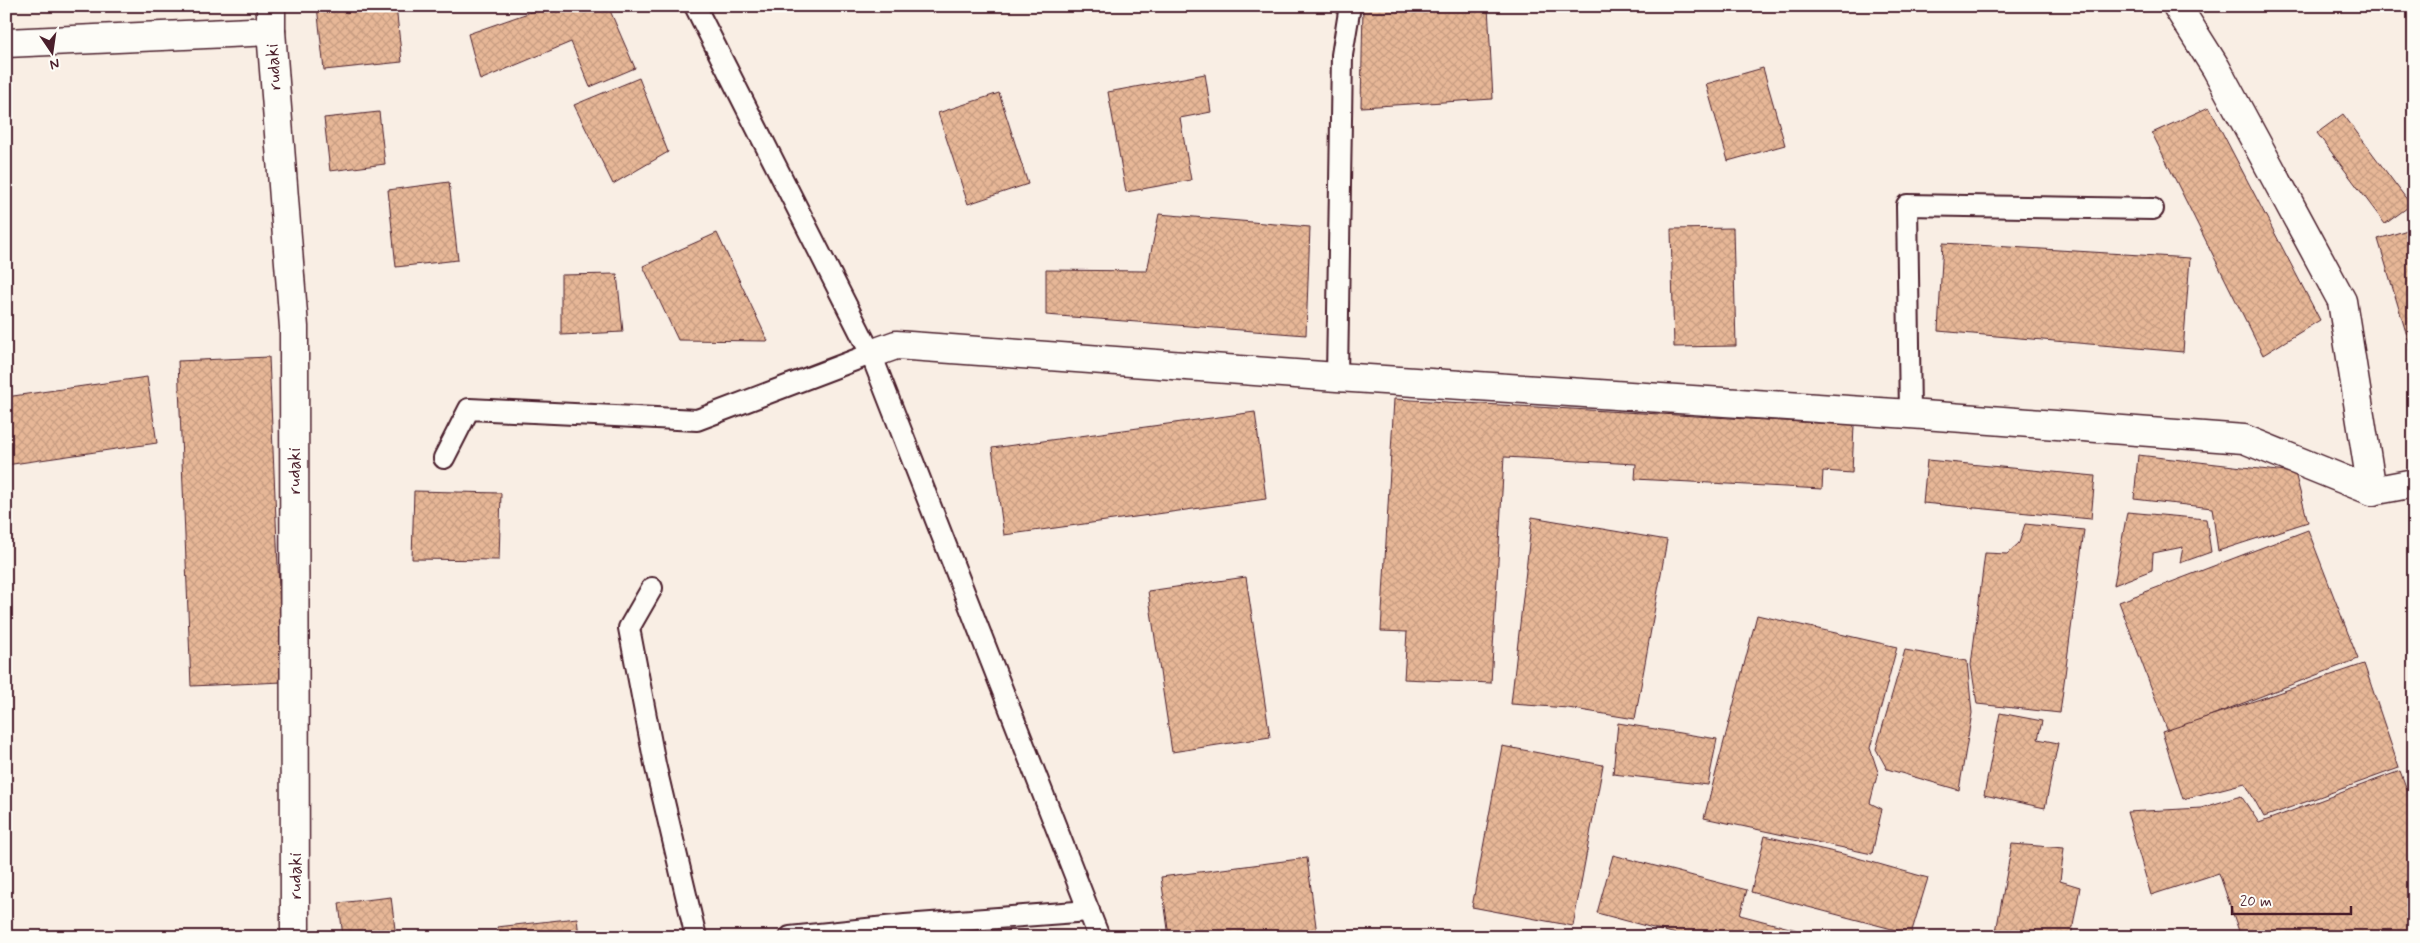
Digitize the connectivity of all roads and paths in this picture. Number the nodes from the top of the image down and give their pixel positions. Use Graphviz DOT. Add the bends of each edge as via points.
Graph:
graph roads {
  1 [pos="695,6"];
  2 [pos="1350,6"];
  3 [pos="2177,6"];
  4 [pos="271,18"];
  5 [pos="6,43"];
  6 [pos="2153,209"];
  7 [pos="871,354"];
  8 [pos="1337,377"];
  9 [pos="1910,414"];
  10 [pos="444,458"];
  11 [pos="2414,483"];
  12 [pos="2372,491"];
  13 [pos="652,588"];
  14 [pos="1088,911"];
  15 [pos="295,937"];
  16 [pos="696,937"];
  17 [pos="790,937"];
  18 [pos="1099,937"];
  1 -- 7 [label="lane"];
  2 -- 8 [label="lane" via="1342,55"];
  3 -- 12 [label="street" via="2216,68 2342,301"];
  4 -- 5 [label="street"];
  4 -- 15 [label="street, rudaki" via="294,327"];
  6 -- 9 [label="lane" via="1907,205"];
  7 -- 8 [label="street" via="896,345"];
  7 -- 10 [label="lane" via="697,420 468,409"];
  7 -- 14 [label="lane"];
  8 -- 9 [label="street"];
  9 -- 12 [label="street" via="2244,439"];
  11 -- 12 [label="street"];
  13 -- 16 [label="lane" via="629,628 655,764"];
  14 -- 17 [label="lane"];
  14 -- 18 [label="lane"];
}
